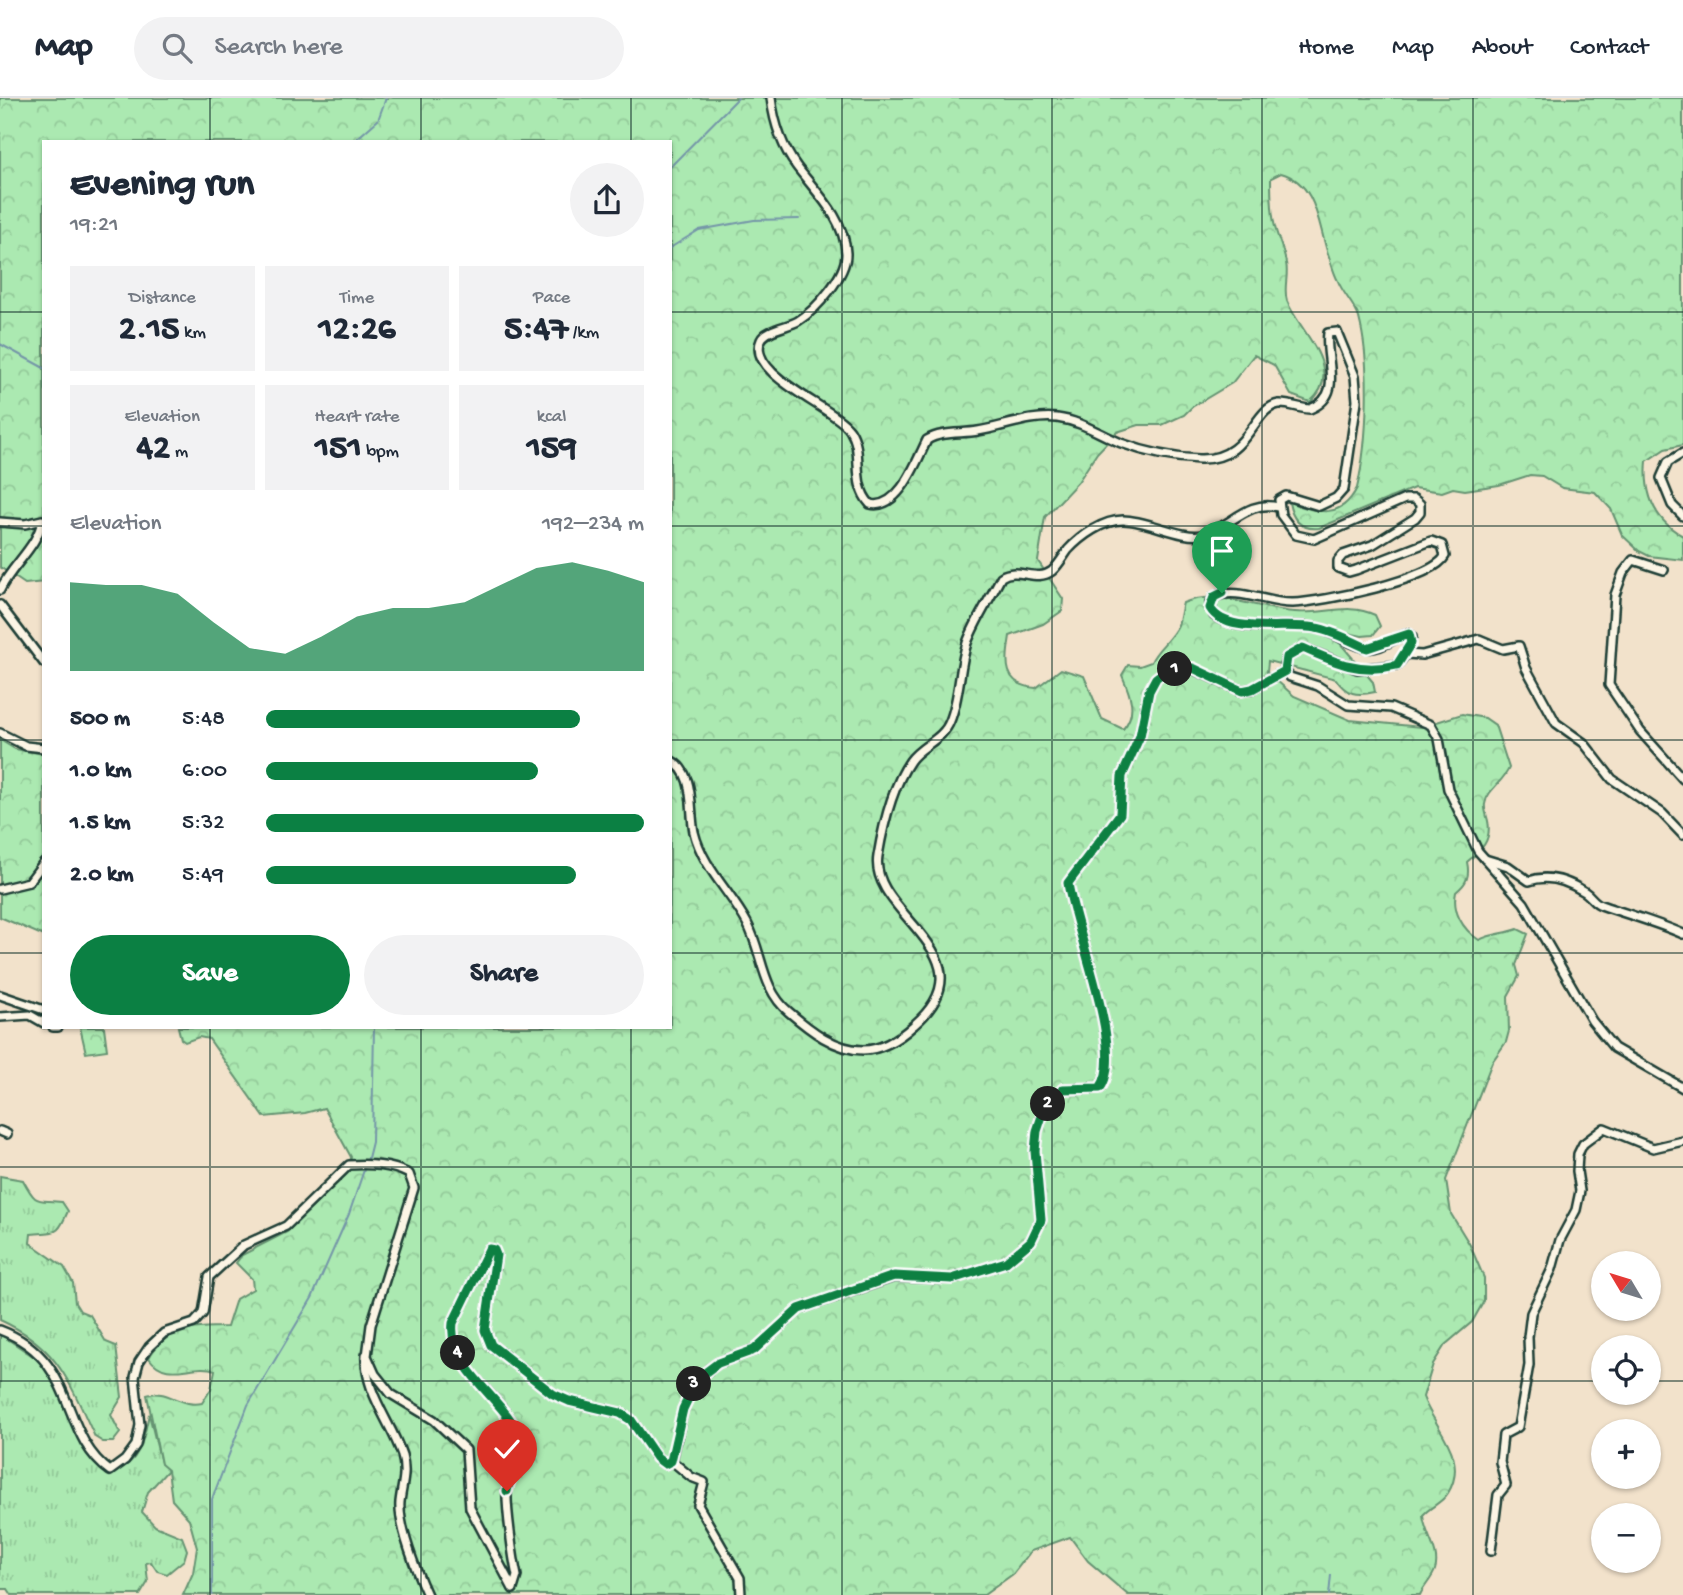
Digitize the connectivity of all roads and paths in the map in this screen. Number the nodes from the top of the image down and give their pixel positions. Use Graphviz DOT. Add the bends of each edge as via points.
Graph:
graph roads {
  1 [pos="771,98"];
  2 [pos="1683,453"];
  3 [pos="1278,508"];
  4 [pos="1683,516"];
  5 [pos="42,520"];
  6 [pos="0,522"];
  7 [pos="42,525"];
  8 [pos="1664,570"];
  9 [pos="0,590"];
  10 [pos="0,605"];
  11 [pos="1406,654"];
  12 [pos="42,660"];
  13 [pos="1285,671"];
  14 [pos="0,733"];
  15 [pos="42,748"];
  16 [pos="672,761"];
  17 [pos="1683,779"];
  18 [pos="1683,835"];
  19 [pos="1485,859"];
  20 [pos="42,865"];
  21 [pos="0,889"];
  22 [pos="1683,934"];
  23 [pos="0,995"];
  24 [pos="42,1009"];
  25 [pos="0,1017"];
  26 [pos="42,1022"];
  27 [pos="1683,1088"];
  28 [pos="1683,1142"];
  29 [pos="0,1330"];
  30 [pos="366,1347"];
  31 [pos="671,1461"];
  32 [pos="1491,1551"];
  33 [pos="427,1595"];
  34 [pos="741,1595"];
  1 -- 3 [label="street" via="783,143 832,214 846,254 840,274 810,312 765,335 759,352 791,389 848,427 856,445 861,495 870,504 890,500 926,440 934,435 986,430 1035,418 1068,420 1118,442 1170,455 1210,459 1226,455 1244,441 1271,407 1310,409 1323,401 1331,384 1328,333 1337,332 1358,390 1344,489 1319,506 1286,496 1279,500"];
  2 -- 4 [label="street" via="1668,462 1661,478 1672,505"];
  3 -- 11 [label="street" via="1296,535 1314,539 1414,499 1420,504 1415,518 1372,545 1343,555 1338,568 1356,570 1431,541 1442,545 1444,556 1426,571 1320,600 1276,603 1222,593 1210,603 1214,615 1236,624 1320,629 1367,648 1409,634 1412,638"];
  3 -- 16 [label="street" via="1253,507 1216,530 1190,536 1151,522 1109,522 1079,540 1052,571 1043,575 1009,572 1001,577 968,642 951,720 942,735 910,760 884,824 878,873 933,951 940,978 933,1004 916,1024 882,1046 869,1050 842,1047 808,1027 777,1000 747,923 697,842 687,779"];
  5 -- 6 [label="street"];
  7 -- 9 [label="street"];
  8 -- 17 [label="street" via="1633,560 1623,573 1615,595 1609,685 1655,750"];
  10 -- 12 [label="street"];
  11 -- 13 [label="street" via="1397,665 1357,669 1303,648 1287,657"];
  11 -- 18 [label="street" via="1422,655 1479,639 1503,649 1519,646 1556,723 1584,743 1612,779 1662,813"];
  13 -- 19 [label="street" via="1348,705 1391,708 1431,725 1439,739 1448,789"];
  13 -- 31 [label="street" via="1242,691 1193,668 1168,669 1149,691 1140,736 1122,776 1120,814 1068,883 1103,1020 1109,1054 1106,1081 1100,1088 1063,1089 1044,1110 1035,1151 1041,1220 1031,1241 1006,1262 952,1279 894,1276 799,1309 754,1350 718,1363 698,1378 683,1409"];
  14 -- 15 [label="street" via="26,746"];
  19 -- 22 [label="street" via="1508,866 1529,881 1543,876 1572,884 1597,904"];
  19 -- 27 [label="street" via="1524,903 1604,1038 1624,1055"];
  20 -- 21 [label="street" via="29,882"];
  23 -- 24 [label="street"];
  25 -- 26 [label="street" via="30,1016"];
  28 -- 32 [label="street" via="1653,1148 1604,1128 1583,1144 1576,1163 1580,1191 1576,1210 1531,1313 1529,1365 1518,1427 1503,1435 1500,1462 1506,1485 1498,1495"];
  29 -- 30 [label="street" via="43,1355 93,1454 110,1471 136,1445 139,1362 164,1332 194,1323 203,1313 209,1276 244,1245 286,1226 349,1165 376,1164 410,1174 414,1188"];
  30 -- 31 [label="street" via="375,1374 391,1394 433,1420 466,1450 470,1508 513,1589 517,1576 507,1491 518,1454 518,1436 458,1353 452,1335 453,1323 489,1249 496,1255 485,1330 491,1345 553,1394 620,1413 642,1433 657,1458 665,1464"];
  30 -- 33 [label="street" via="365,1366 402,1455 407,1479 400,1503 402,1521"];
  31 -- 34 [label="street" via="705,1482 698,1505 740,1578"];
}
